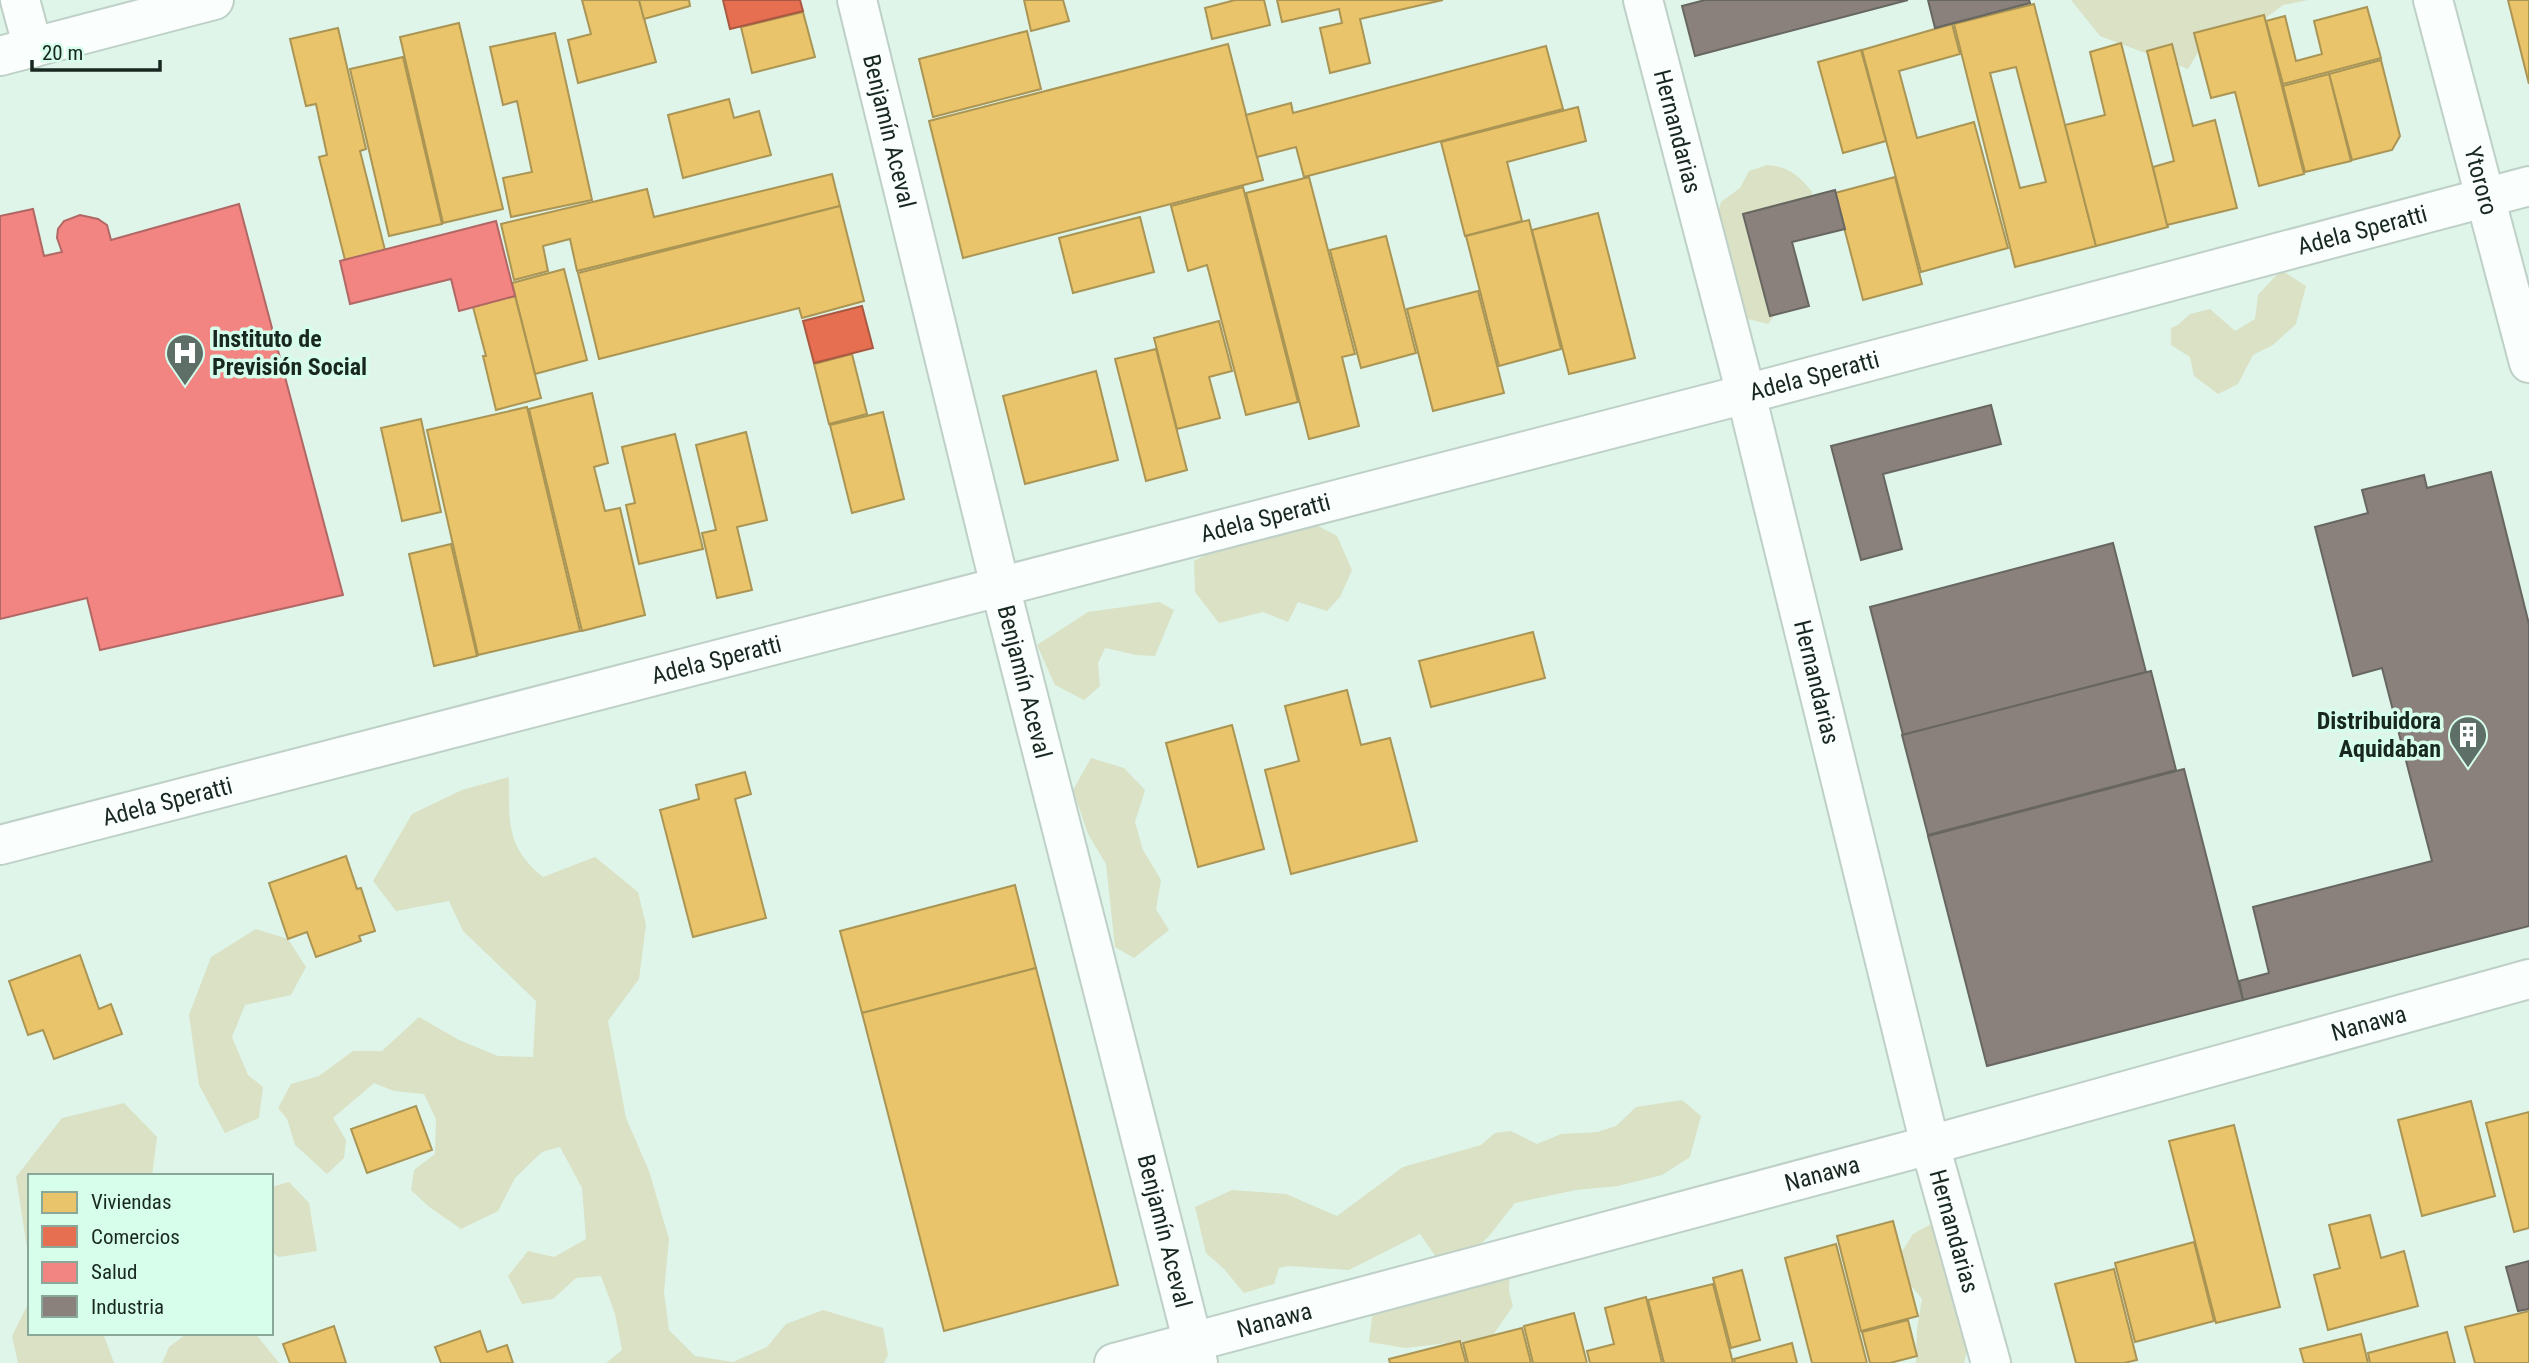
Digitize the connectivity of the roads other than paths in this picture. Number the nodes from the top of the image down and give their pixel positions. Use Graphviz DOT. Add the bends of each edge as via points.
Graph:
graph roads {
  1 [pos="20,0"];
  2 [pos="214,0"];
  3 [pos="857,0"];
  4 [pos="1643,0"];
  5 [pos="2433,0"];
  6 [pos="16,52"];
  7 [pos="2529,186"];
  8 [pos="2486,198"];
  9 [pos="2529,363"];
  10 [pos="1746,394"];
  11 [pos="1000,586"];
  12 [pos="0,845"];
  13 [pos="2529,979"];
  14 [pos="1930,1145"];
  15 [pos="1195,1353"];
  16 [pos="1114,1363"];
  17 [pos="1991,1363"];
  1 -- 6 [label="street"];
  2 -- 6 [label="street"];
  3 -- 11 [label="street, Benjamín Aceval"];
  4 -- 10 [label="street, Hernandarias"];
  5 -- 8 [label="street, Ytororo"];
  7 -- 8 [label="street, Adela Speratti"];
  8 -- 9 [label="street, Ytororo"];
  8 -- 10 [label="street, Adela Speratti"];
  10 -- 11 [label="street, Adela Speratti"];
  10 -- 14 [label="street, Hernandarias"];
  11 -- 12 [label="street, Adela Speratti"];
  11 -- 15 [label="street, Benjamín Aceval"];
  13 -- 14 [label="street, Nanawa"];
  14 -- 15 [label="street, Nanawa"];
  14 -- 17 [label="street, Hernandarias"];
  15 -- 16 [label="street, Nanawa"];
}
